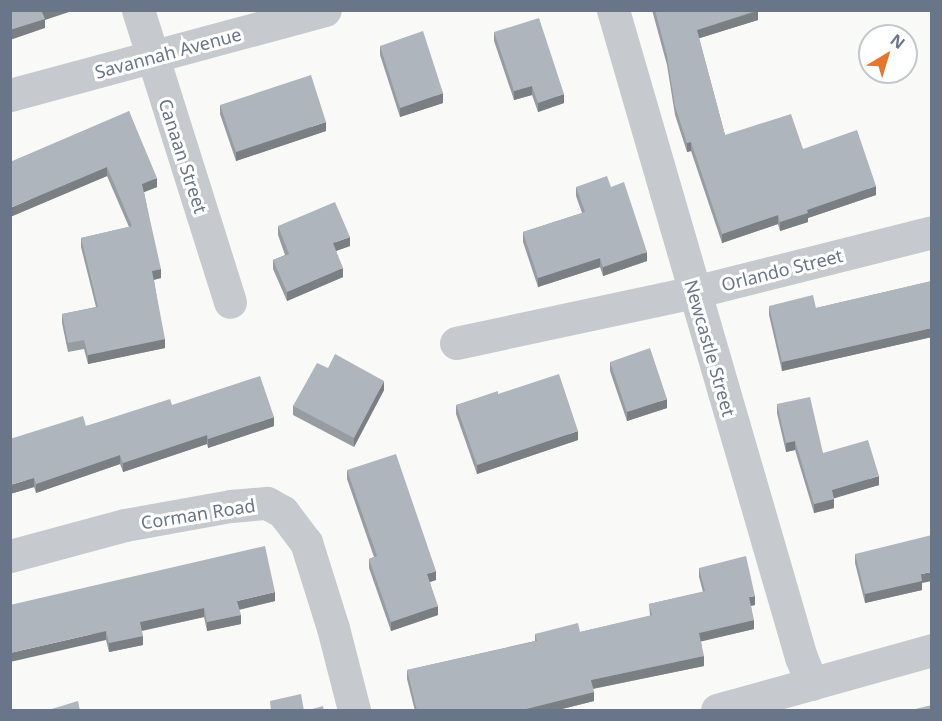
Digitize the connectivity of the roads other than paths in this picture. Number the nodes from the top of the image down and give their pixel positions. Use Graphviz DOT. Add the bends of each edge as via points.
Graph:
graph roads {
  1 [pos="138,10"];
  2 [pos="325,10"];
  3 [pos="612,10"];
  4 [pos="151,57"];
  5 [pos="10,96"];
  6 [pos="932,232"];
  7 [pos="694,292"];
  8 [pos="230,302"];
  9 [pos="456,343"];
  10 [pos="10,556"];
  11 [pos="932,650"];
  12 [pos="812,684"];
  13 [pos="354,711"];
  14 [pos="717,711"];
  1 -- 4 [label="street, Canaan Street"];
  2 -- 4 [label="street, Savannah Avenue"];
  3 -- 7 [label="street, Newcastle Street"];
  4 -- 5 [label="street, Savannah Avenue"];
  4 -- 8 [label="street, Canaan Street"];
  6 -- 7 [label="street, Orlando Street"];
  7 -- 9 [label="street, Orlando Street"];
  7 -- 12 [label="street, Newcastle Street"];
  10 -- 13 [label="street, Corman Road" via="125,525 267,503 283,512 306,542"];
  11 -- 12 [label="street"];
  12 -- 14 [label="street"];
}
